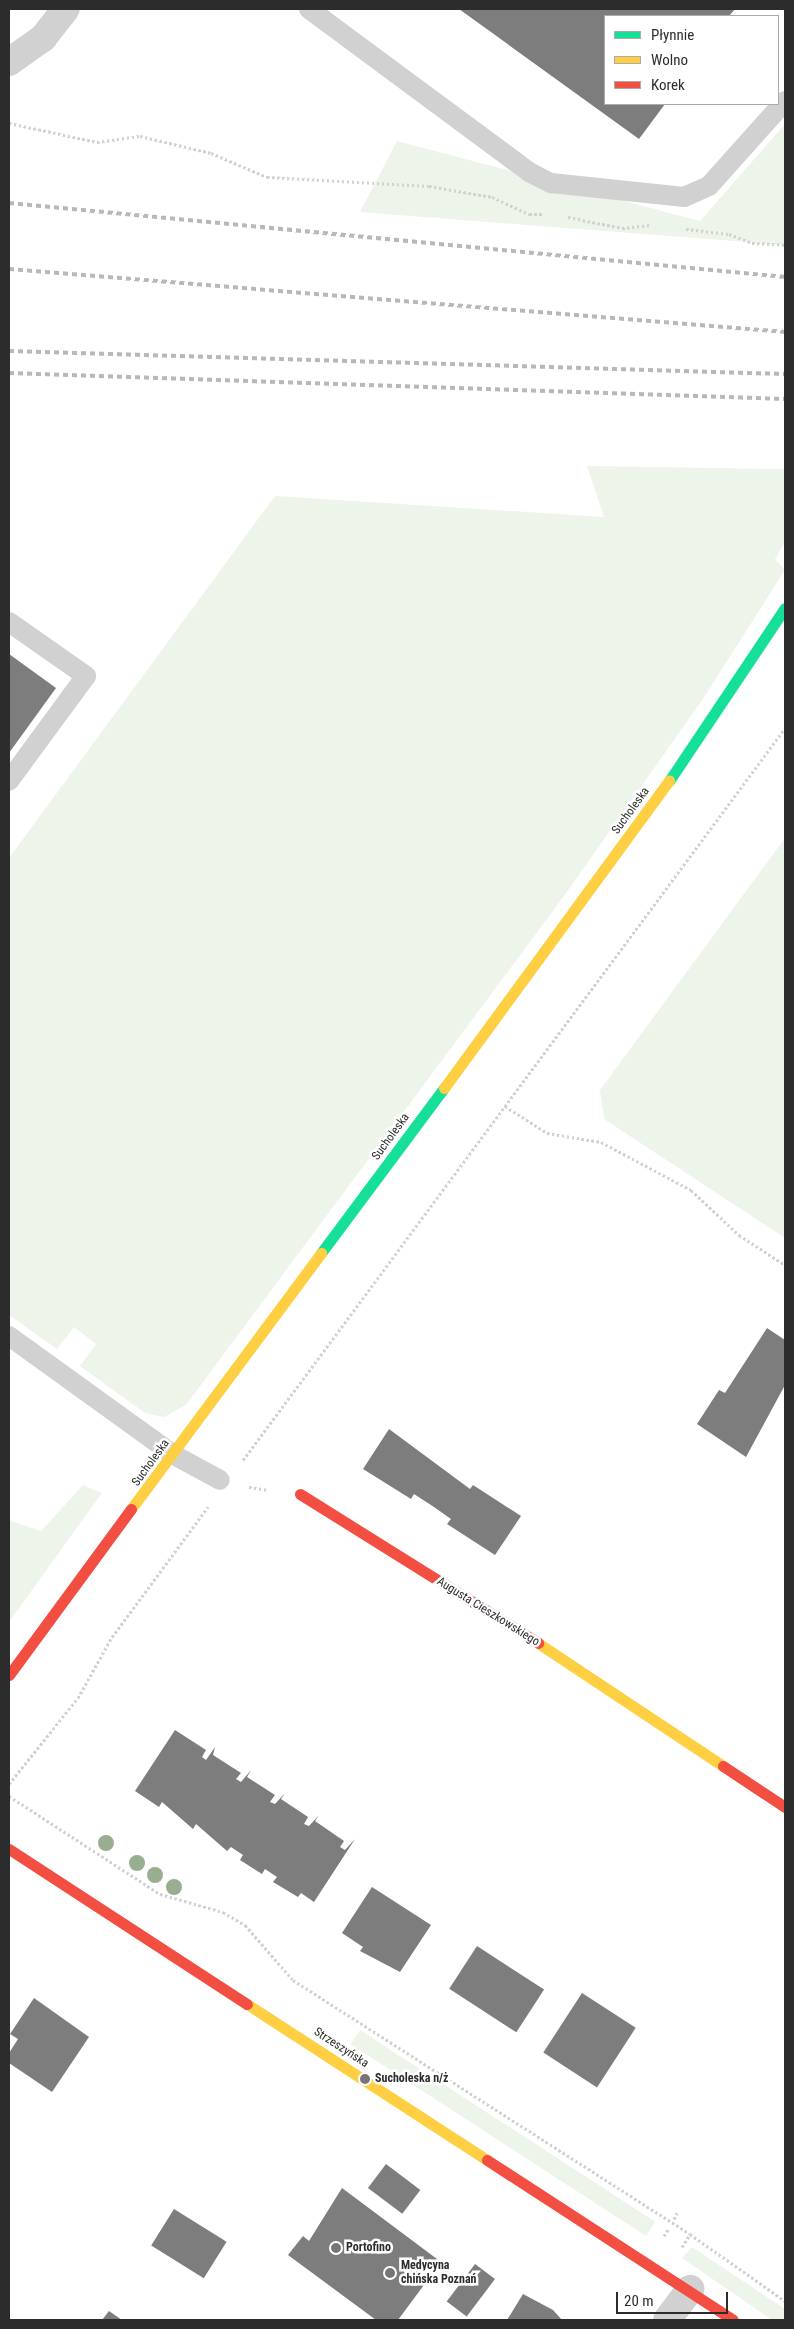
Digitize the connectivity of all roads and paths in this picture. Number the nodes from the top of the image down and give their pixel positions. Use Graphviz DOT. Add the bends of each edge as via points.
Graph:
graph roads {
  1 [pos="66,9"];
  2 [pos="309,9"];
  3 [pos="9,62"];
  4 [pos="785,101"];
  5 [pos="9,123"];
  6 [pos="554,214"];
  7 [pos="561,215"];
  8 [pos="661,224"];
  9 [pos="676,227"];
  10 [pos="785,245"];
  11 [pos="785,608"];
  12 [pos="9,622"];
  13 [pos="785,728"];
  14 [pos="9,781"];
  15 [pos="505,1106"];
  16 [pos="785,1265"];
  17 [pos="9,1336"];
  18 [pos="174,1455"];
  19 [pos="223,1481"];
  20 [pos="300,1494"];
  21 [pos="9,1675"];
  22 [pos="10,1772"];
  23 [pos="15,1776"];
  24 [pos="9,1784"];
  25 [pos="9,1796"];
  26 [pos="785,1807"];
  27 [pos="9,1849"];
  28 [pos="678,2213"];
  29 [pos="674,2218"];
  30 [pos="690,2290"];
  31 [pos="785,2301"];
  32 [pos="668,2320"];
  33 [pos="733,2320"];
  1 -- 3 [label="street" via="43,38"];
  2 -- 4 [label="lane" via="529,172 551,183 684,197 709,186"];
  5 -- 6 [label="path" via="97,142 140,136 211,153 267,177 430,186 492,197 529,214"];
  7 -- 8 [label="path" via="622,228"];
  9 -- 10 [label="path" via="729,234 752,243"];
  11 -- 18 [label="street, Sucholeska" via="649,810"];
  12 -- 14 [label="lane" via="86,676"];
  13 -- 15 [label="path"];
  15 -- 16 [label="path" via="547,1133 601,1142 691,1190 739,1235"];
  15 -- 19 [label="path"];
  17 -- 18 [label="lane"];
  18 -- 19 [label="lane"];
  18 -- 21 [label="street, Sucholeska"];
  19 -- 20 [label="path"];
  19 -- 23 [label="path" via="112,1637 78,1698"];
  20 -- 26 [label="street, Augusta Cieszkowskiego" via="539,1644"];
  22 -- 23 [label="path"];
  23 -- 24 [label="path"];
  25 -- 31 [label="path" via="160,1894 223,1912 245,1926 293,1980 690,2234"];
  27 -- 30 [label="street, Strzeszyńska"];
  28 -- 29 [label="path"];
  30 -- 32 [label="street"];
  30 -- 33 [label="street, Strzeszyńska"];
}
